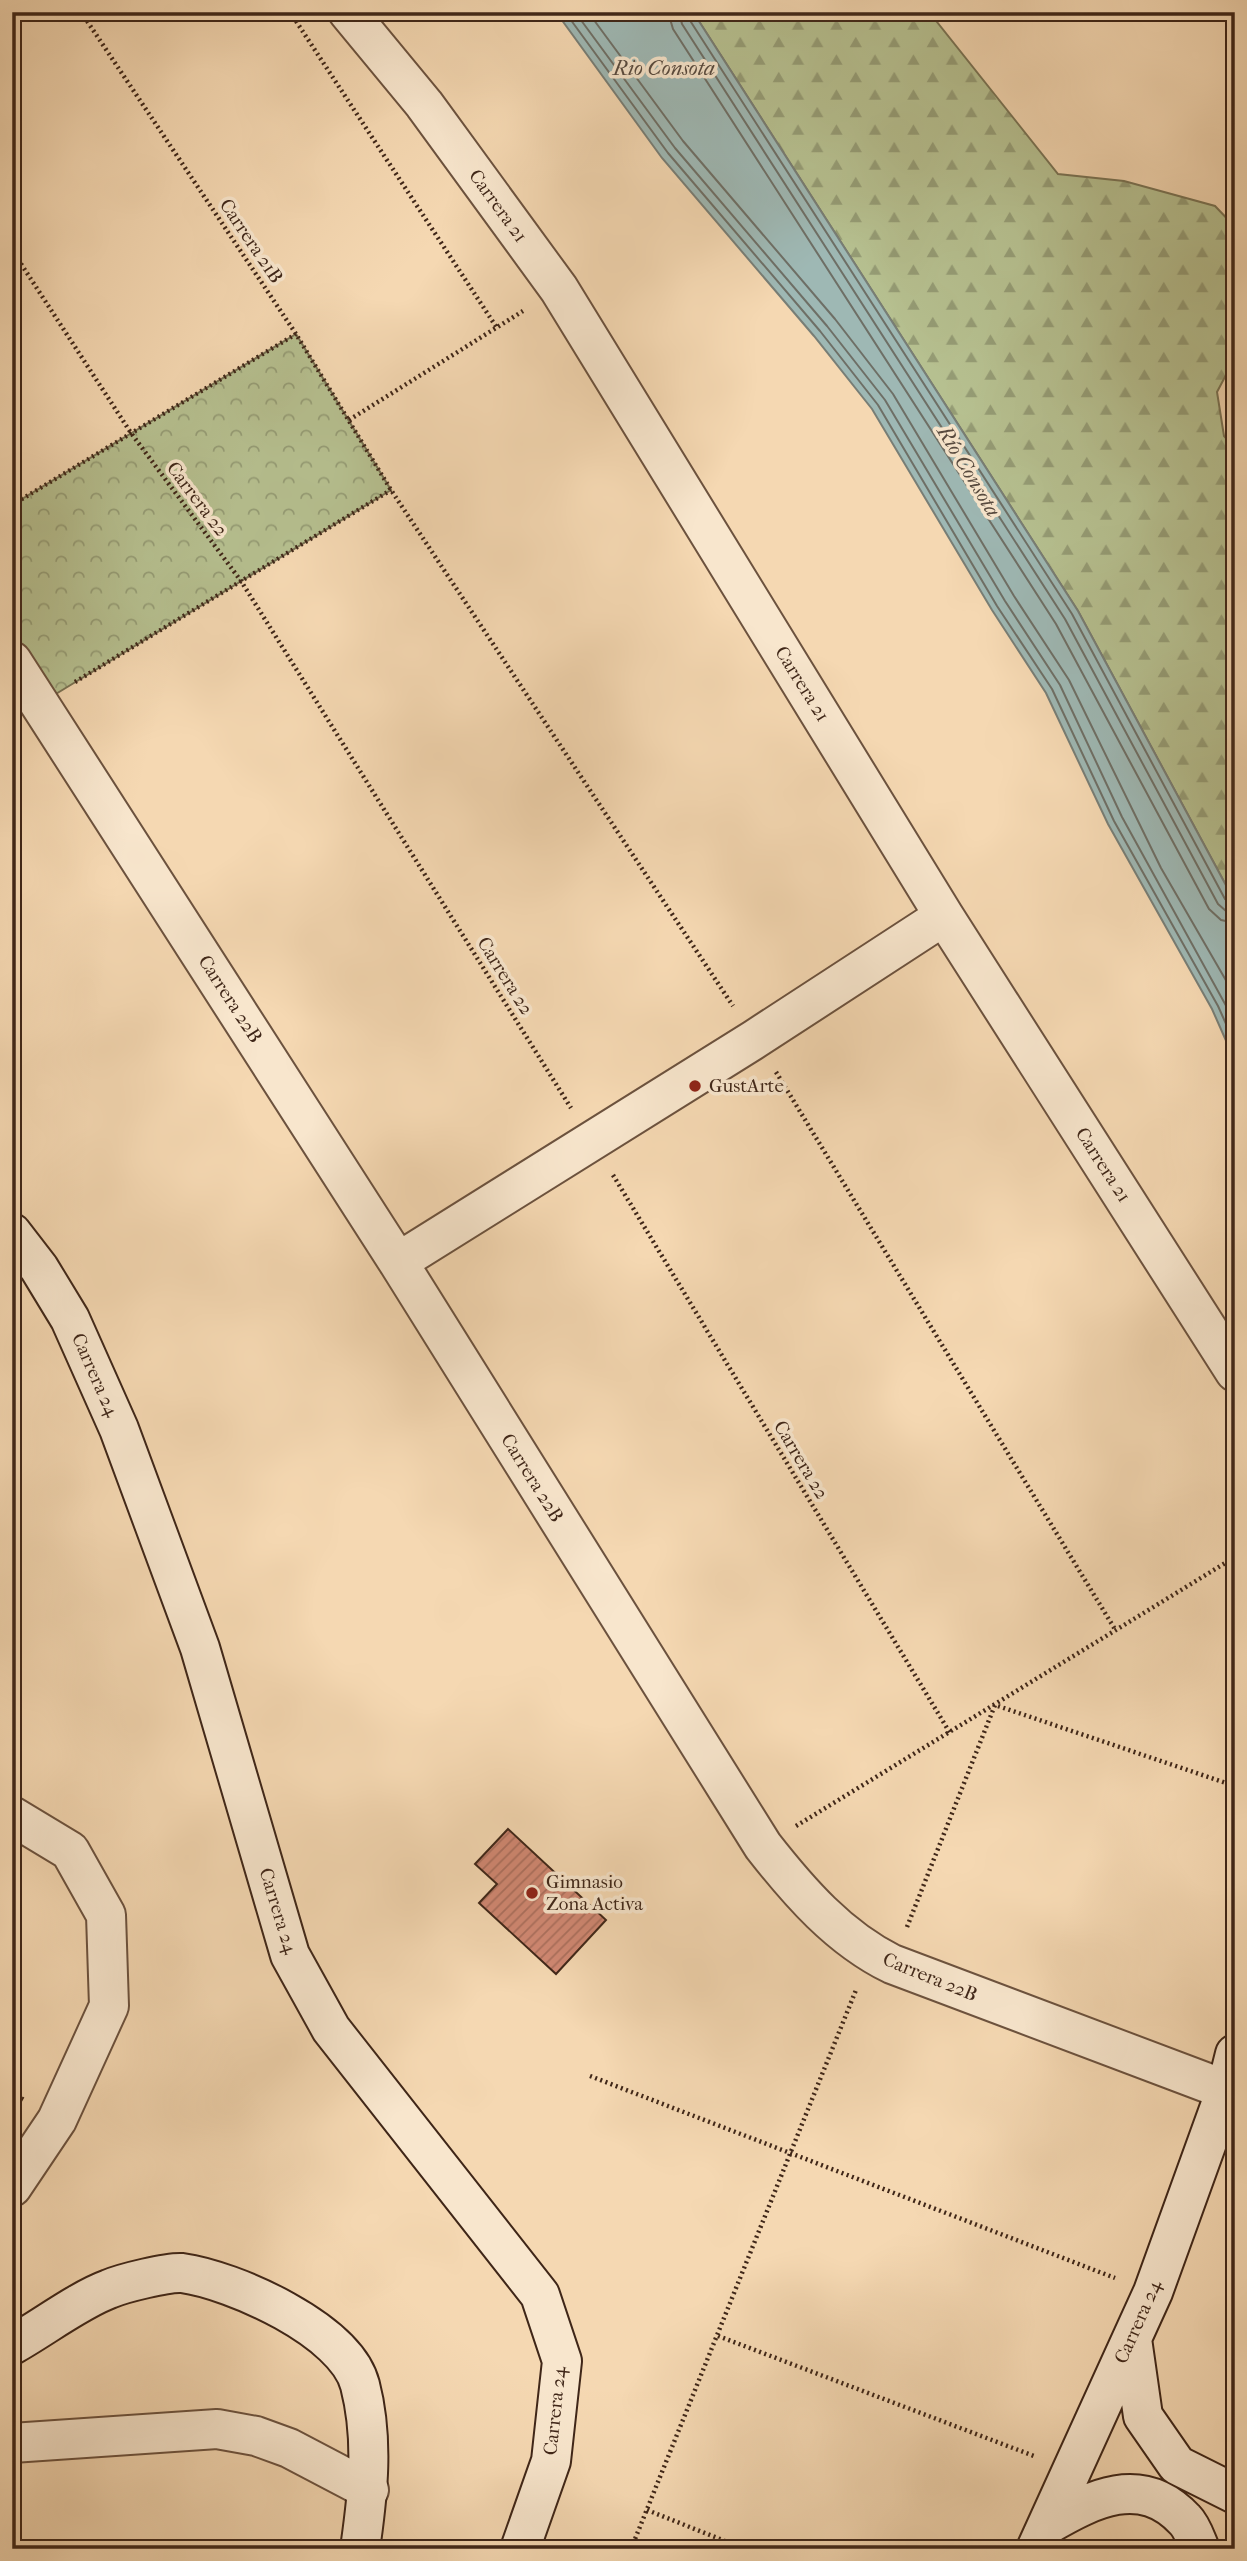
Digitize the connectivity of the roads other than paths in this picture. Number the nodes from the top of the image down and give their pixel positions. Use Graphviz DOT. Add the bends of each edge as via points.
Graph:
graph roads {
  1 [pos="348,12"];
  2 [pos="12,661"];
  3 [pos="944,916"];
  4 [pos="12,1233"];
  5 [pos="398,1262"];
  6 [pos="1235,1372"];
  7 [pos="12,1816"];
  8 [pos="1235,2054"];
  9 [pos="1226,2090"];
  10 [pos="12,2187"];
  11 [pos="1132,2339"];
  12 [pos="12,2345"];
  13 [pos="12,2443"];
  14 [pos="369,2490"];
  15 [pos="1235,2494"];
  16 [pos="1042,2537"];
  17 [pos="360,2549"];
  18 [pos="520,2549"];
  19 [pos="1200,2549"];
  1 -- 3 [label="street, Carrera 21" via="424,104 559,289"];
  2 -- 5 [label="street, Carrera 22B"];
  3 -- 5 [label="street"];
  3 -- 6 [label="street, Carrera 21"];
  4 -- 18 [label="street, Carrera 24" via="70,1319 119,1429 200,1648 290,1955 331,2029 540,2295 562,2361 551,2461"];
  5 -- 9 [label="street, Carrera 22B" via="763,1846 803,1897 881,1959"];
  7 -- 10 [label="street" via="70,1851 106,1915 109,2006 57,2120"];
  8 -- 9 [label="street, Carrera 24"];
  9 -- 11 [label="street, Carrera 24"];
  11 -- 15 [label="street" via="1143,2416 1177,2465"];
  11 -- 16 [label="street, Carrera 24"];
  12 -- 14 [label="street" via="108,2289 180,2273 257,2294 338,2348 360,2382"];
  13 -- 14 [label="street" via="217,2429 289,2448"];
  14 -- 17 [label="street"];
  16 -- 19 [label="street" via="1086,2503 1121,2492 1156,2498 1186,2520"];
}
